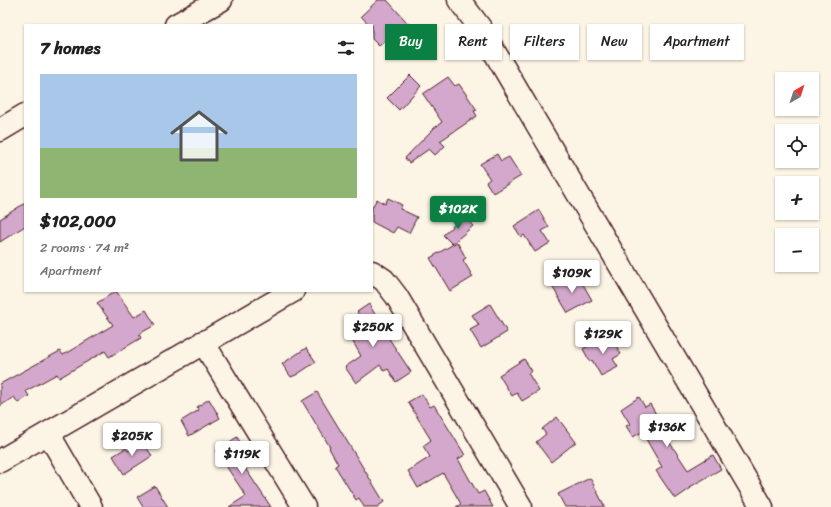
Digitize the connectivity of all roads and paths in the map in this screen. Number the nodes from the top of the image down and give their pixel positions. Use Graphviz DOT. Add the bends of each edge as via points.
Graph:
graph roads {
  1 [pos="221,0"];
  2 [pos="460,0"];
  3 [pos="178,24"];
  4 [pos="24,116"];
  5 [pos="0,130"];
  6 [pos="373,273"];
  7 [pos="291,292"];
  8 [pos="203,342"];
  9 [pos="48,433"];
  10 [pos="0,462"];
  11 [pos="92,507"];
  12 [pos="304,507"];
  13 [pos="521,507"];
  14 [pos="762,507"];
  1 -- 3 [label="street"];
  2 -- 14 [label="street" via="481,29"];
  4 -- 5 [label="street"];
  6 -- 13 [label="street" via="384,280 397,297"];
  7 -- 8 [label="street"];
  8 -- 9 [label="street"];
  8 -- 12 [label="street"];
  9 -- 10 [label="street"];
  9 -- 11 [label="street"];
}
